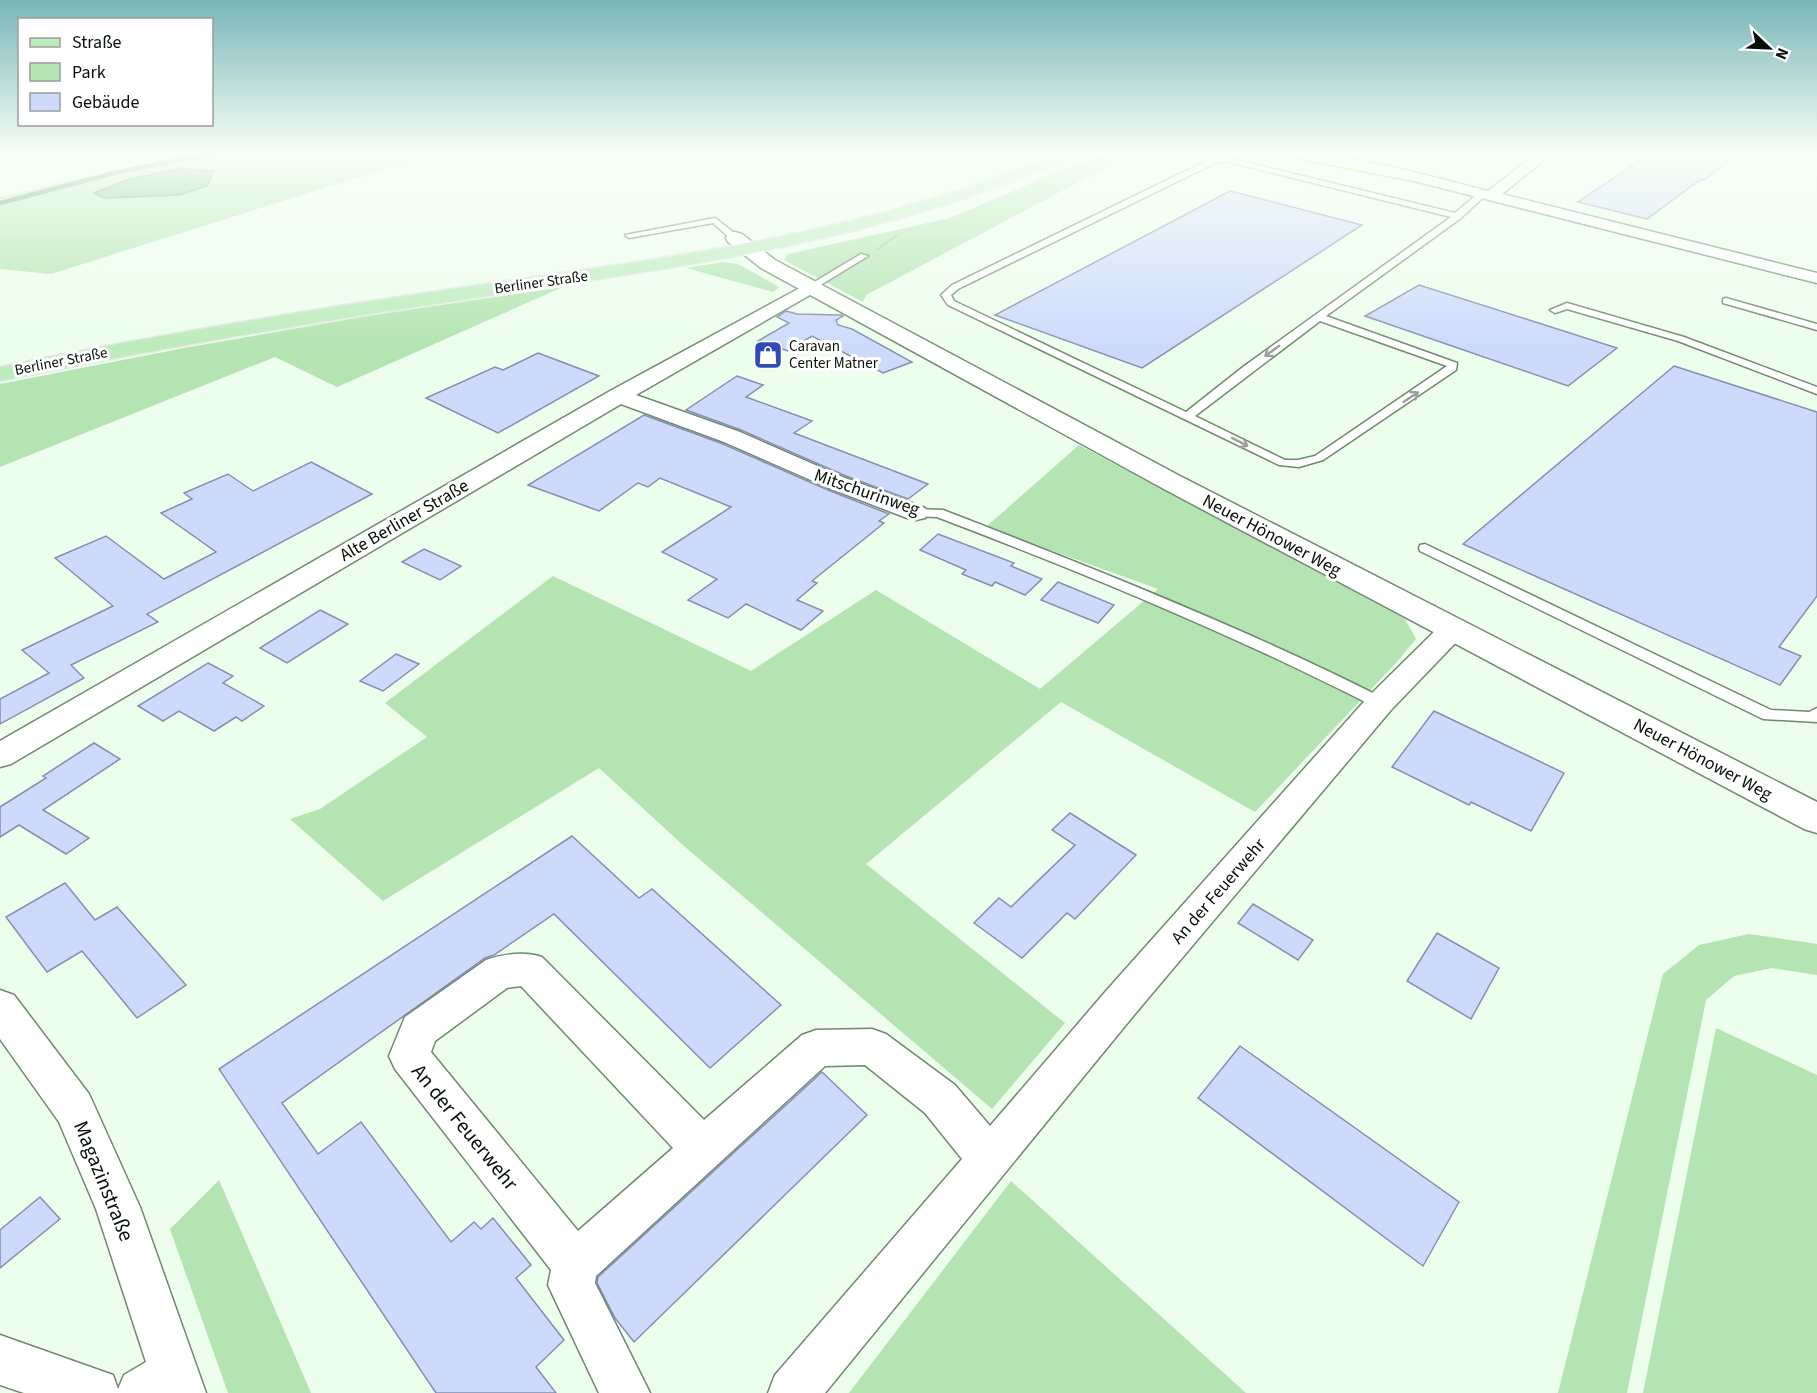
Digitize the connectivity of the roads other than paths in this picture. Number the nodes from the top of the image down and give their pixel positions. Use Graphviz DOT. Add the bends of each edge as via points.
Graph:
graph roads {
  1 [pos="839,218"];
  2 [pos="882,218"];
  3 [pos="1096,218"];
  4 [pos="1455,218"];
  5 [pos="1582,218"];
  6 [pos="629,235"];
  7 [pos="740,243"];
  8 [pos="864,256"];
  9 [pos="1817,278"];
  10 [pos="811,286"];
  11 [pos="1726,301"];
  12 [pos="1555,310"];
  13 [pos="1319,317"];
  14 [pos="1817,327"];
  15 [pos="0,359"];
  16 [pos="0,374"];
  17 [pos="1817,391"];
  18 [pos="618,396"];
  19 [pos="1188,416"];
  20 [pos="916,513"];
  21 [pos="1425,548"];
  22 [pos="1453,629"];
  23 [pos="1380,703"];
  24 [pos="1817,713"];
  25 [pos="0,756"];
  26 [pos="1817,819"];
  27 [pos="0,1008"];
  28 [pos="704,1150"];
  29 [pos="988,1158"];
  30 [pos="575,1264"];
  31 [pos="0,1360"];
  32 [pos="166,1386"];
  33 [pos="95,1393"];
  34 [pos="625,1393"];
  35 [pos="793,1393"];
  1 -- 7 [label="main road, Berliner Straße"];
  2 -- 7 [label="main road, Berliner Straße"];
  3 -- 19 [label="lane" via="955,287 946,295 951,303"];
  4 -- 13 [label="lane"];
  5 -- 9 [label="street"];
  6 -- 7 [label="lane" via="715,219"];
  7 -- 10 [label="main road, Neuer Hönower Weg" via="768,264"];
  7 -- 15 [label="main road, Berliner Straße" via="233,316"];
  7 -- 16 [label="main road, Berliner Straße" via="617,271 229,330"];
  8 -- 10 [label="lane"];
  10 -- 18 [label="street, Alte Berliner Straße"];
  10 -- 22 [label="main road, Neuer Hönower Weg" via="1171,482"];
  11 -- 14 [label="lane"];
  12 -- 17 [label="lane" via="1567,306 1681,339"];
  13 -- 19 [label="lane, one-way"];
  19 -- 13 [label="lane, one-way" via="1283,463 1310,463 1453,365"];
  18 -- 20 [label="street, Mitschurinweg" via="732,436"];
  18 -- 25 [label="street, Alte Berliner Straße"];
  20 -- 23 [label="lane, Mitschurinweg" via="939,513 1152,595 1305,663"];
  21 -- 24 [label="lane" via="1768,715 1814,718"];
  22 -- 23 [label="street, An der Feuerwehr"];
  22 -- 26 [label="main road, Neuer Hönower Weg"];
  23 -- 29 [label="street, An der Feuerwehr"];
  27 -- 32 [label="street, Magazinstraße" via="74,1108 118,1208"];
  28 -- 29 [label="street" via="816,1048 872,1047 940,1099"];
  28 -- 30 [label="street"];
  28 -- 30 [label="street, An der Feuerwehr" via="529,969 500,972 419,1030 409,1056"];
  29 -- 35 [label="street, An der Feuerwehr"];
  30 -- 34 [label="street" via="571,1285"];
  31 -- 33 [label="street"];
}
